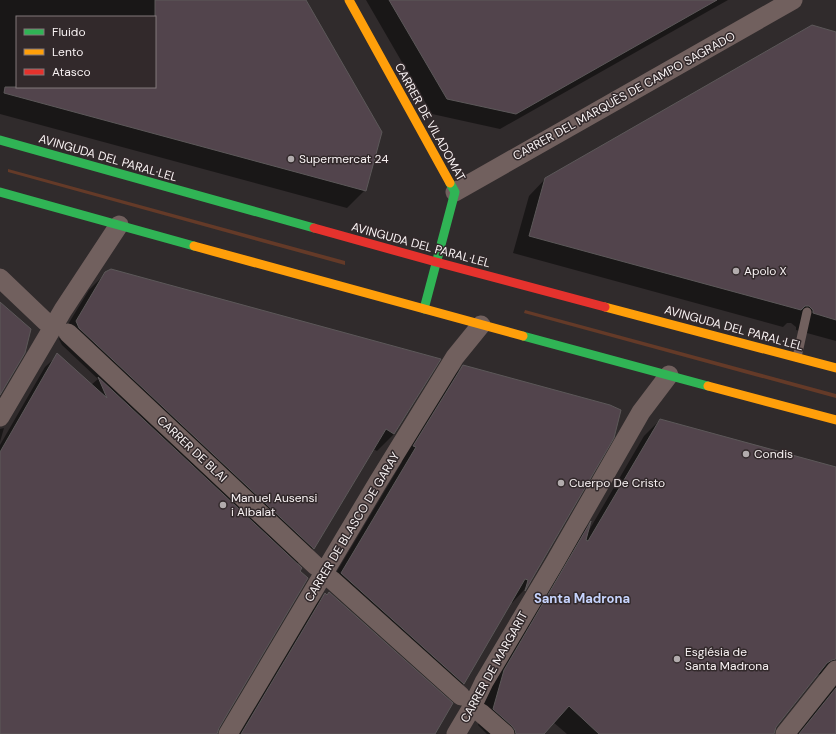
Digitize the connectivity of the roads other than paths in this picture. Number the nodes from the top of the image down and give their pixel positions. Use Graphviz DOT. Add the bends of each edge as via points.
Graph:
graph roads {
  1 [pos="349,0"];
  2 [pos="793,0"];
  3 [pos="0,140"];
  4 [pos="0,192"];
  5 [pos="455,192"];
  6 [pos="119,225"];
  7 [pos="436,262"];
  8 [pos="0,278"];
  9 [pos="424,309"];
  10 [pos="807,312"];
  11 [pos="46,322"];
  12 [pos="481,325"];
  13 [pos="68,333"];
  14 [pos="797,358"];
  15 [pos="836,368"];
  16 [pos="669,375"];
  17 [pos="0,417"];
  18 [pos="836,420"];
  19 [pos="316,566"];
  20 [pos="332,580"];
  21 [pos="836,670"];
  22 [pos="460,696"];
  23 [pos="481,713"];
  24 [pos="228,734"];
  25 [pos="456,734"];
  26 [pos="505,734"];
  27 [pos="785,734"];
  1 -- 5 [label="main road, CARRER DE VILADOMAT"];
  2 -- 5 [label="street, CARRER DEL MARQUÈS DE CAMPO SAGRADO"];
  3 -- 7 [label="main road, AVINGUDA DEL PARAL·LEL"];
  4 -- 6 [label="main road"];
  5 -- 7 [label="main road, CARRER DE VILADOMAT"];
  6 -- 9 [label="main road"];
  6 -- 17 [label="street" via="63,310"];
  7 -- 9 [label="main road, CARRER DE VILADOMAT"];
  7 -- 14 [label="main road, AVINGUDA DEL PARAL·LEL"];
  8 -- 11 [label="street"];
  9 -- 12 [label="main road"];
  10 -- 14 [label="lane"];
  12 -- 16 [label="main road"];
  12 -- 24 [label="street, CARRER DE BLASCO DE GARAY" via="455,357"];
  13 -- 19 [label="street, CARRER DE BLAI"];
  14 -- 15 [label="main road, AVINGUDA DEL PARAL·LEL"];
  16 -- 18 [label="main road"];
  16 -- 25 [label="street, CARRER DE MARGARIT" via="641,412"];
  20 -- 22 [label="street"];
  21 -- 27 [label="street"];
  23 -- 26 [label="street"];
}
